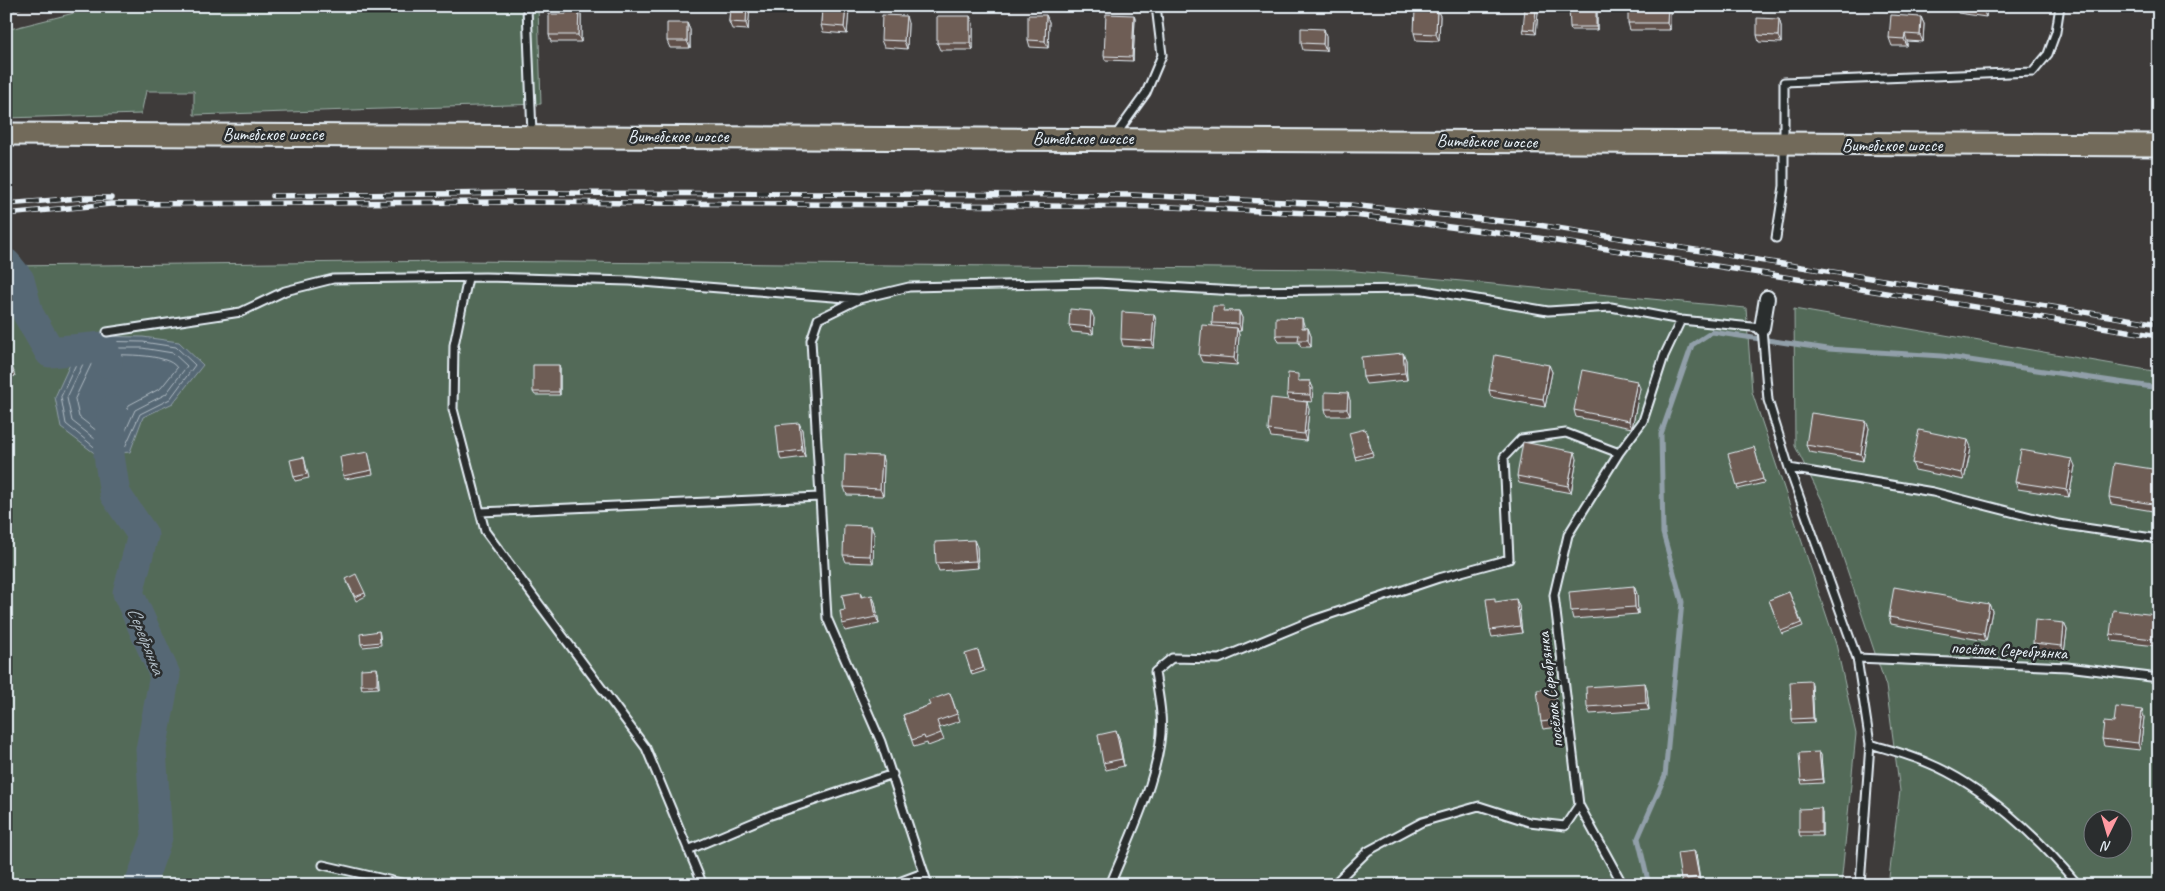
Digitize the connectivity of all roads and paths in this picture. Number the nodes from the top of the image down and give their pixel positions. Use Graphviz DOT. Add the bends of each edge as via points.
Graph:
graph roads {
  1 [pos="1156,6"];
  2 [pos="2060,6"];
  3 [pos="528,8"];
  4 [pos="6,134"];
  5 [pos="532,135"];
  6 [pos="1113,139"];
  7 [pos="1784,144"];
  8 [pos="2159,145"];
  9 [pos="1776,238"];
  10 [pos="468,278"];
  11 [pos="1767,298"];
  12 [pos="859,299"];
  13 [pos="1681,320"];
  14 [pos="1762,328"];
  15 [pos="107,332"];
  16 [pos="1619,453"];
  17 [pos="1789,468"];
  18 [pos="820,497"];
  19 [pos="480,512"];
  20 [pos="2159,539"];
  21 [pos="1857,658"];
  22 [pos="2159,678"];
  23 [pos="1870,744"];
  24 [pos="893,774"];
  25 [pos="1579,805"];
  26 [pos="688,850"];
  27 [pos="323,865"];
  28 [pos="923,873"];
  29 [pos="410,885"];
  30 [pos="702,885"];
  31 [pos="891,885"];
  32 [pos="928,885"];
  33 [pos="1110,885"];
  34 [pos="1333,885"];
  35 [pos="1623,885"];
  36 [pos="1860,885"];
  37 [pos="2078,885"];
  1 -- 6 [label="lane" via="1162,54 1146,93"];
  2 -- 7 [label="lane" via="2048,54 2033,72 1784,82"];
  3 -- 5 [label="lane"];
  4 -- 5 [label="main road, Витебское шоссе"];
  5 -- 6 [label="main road, Витебское шоссе"];
  6 -- 7 [label="main road, Витебское шоссе"];
  7 -- 8 [label="main road, Витебское шоссе"];
  7 -- 9 [label="lane" via="1784,186"];
  10 -- 12 [label="lane" via="630,281"];
  10 -- 15 [label="lane" via="333,279 286,290 241,312"];
  10 -- 19 [label="lane" via="454,345 454,409"];
  11 -- 14 [label="street"];
  12 -- 13 [label="lane" via="909,287 1088,283 1236,291 1418,289 1548,311 1611,307"];
  12 -- 18 [label="lane" via="818,319 811,340"];
  13 -- 14 [label="lane"];
  13 -- 16 [label="lane, посёлок Серебрянка" via="1664,356 1643,421"];
  14 -- 17 [label="lane" via="1768,400"];
  16 -- 25 [label="lane, посёлок Серебрянка" via="1568,535 1554,595"];
  16 -- 33 [label="lane" via="1566,433 1521,439 1504,457 1508,558 1313,620 1219,659 1172,658 1154,672 1162,715 1159,751 1140,813"];
  17 -- 20 [label="lane" via="1933,492 2058,524"];
  17 -- 21 [label="lane"];
  18 -- 19 [label="lane"];
  18 -- 24 [label="lane" via="827,618"];
  19 -- 26 [label="lane" via="485,531 646,748"];
  21 -- 22 [label="lane, посёлок Серебрянка" via="2067,667"];
  21 -- 23 [label="lane"];
  23 -- 36 [label="lane"];
  23 -- 37 [label="lane" via="1929,763 1987,795 2058,861"];
  24 -- 26 [label="lane" via="771,815"];
  24 -- 28 [label="lane"];
  25 -- 34 [label="lane" via="1565,826 1529,822 1479,806 1422,822 1368,851"];
  25 -- 35 [label="lane"];
  26 -- 30 [label="lane"];
  27 -- 29 [label="lane"];
  28 -- 31 [label="lane"];
  28 -- 32 [label="lane"];
}
